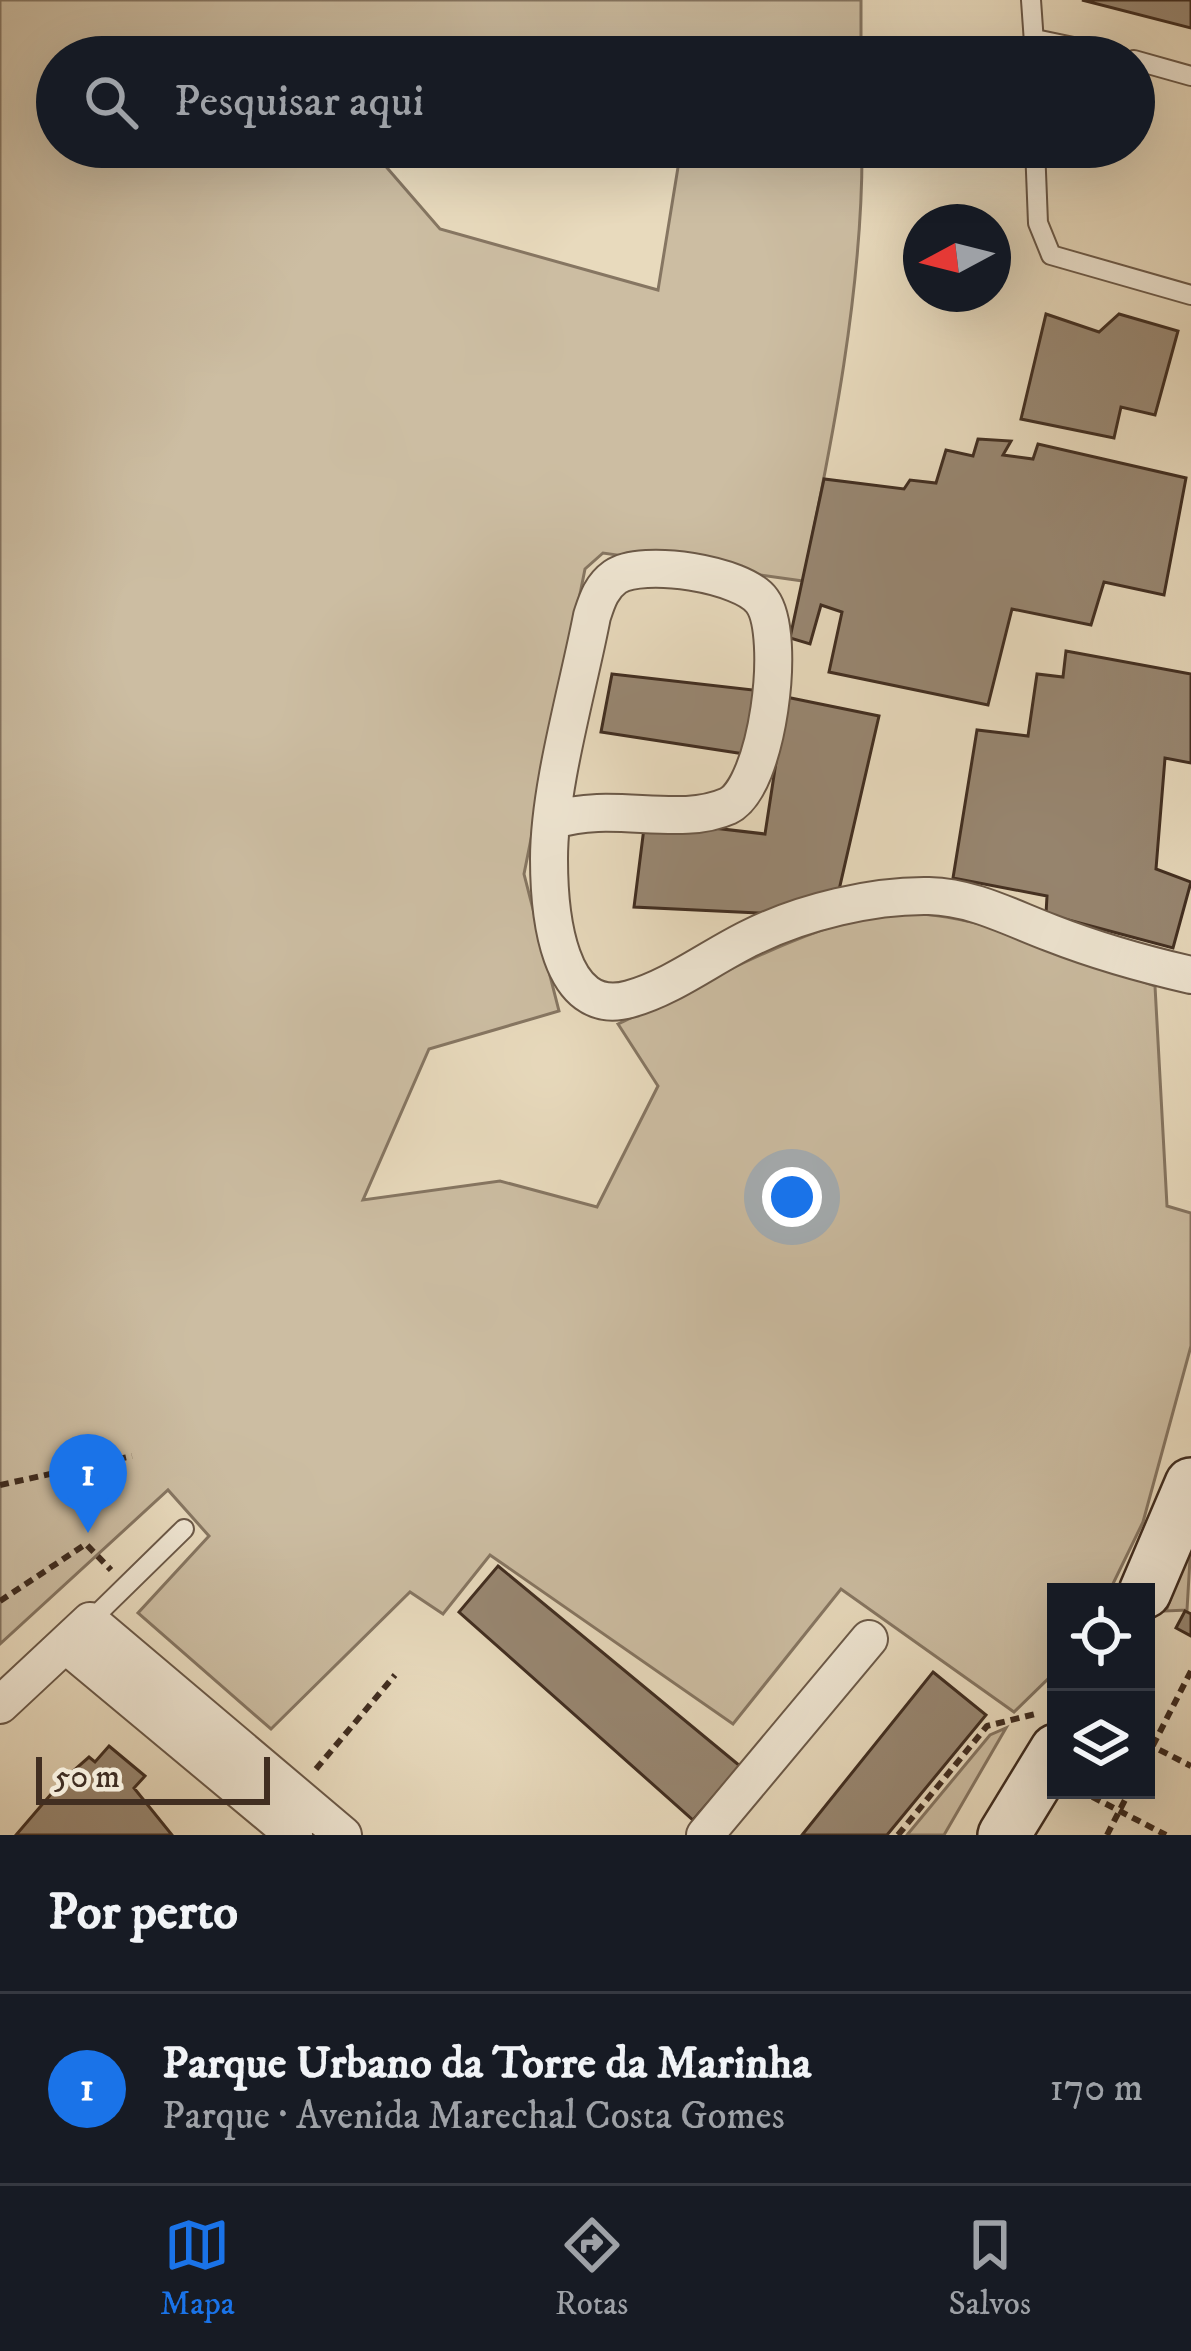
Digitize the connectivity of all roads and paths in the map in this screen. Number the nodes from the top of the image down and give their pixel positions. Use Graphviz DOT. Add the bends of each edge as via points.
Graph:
graph roads {
  1 [pos="1031,0"];
  2 [pos="1034,36"];
  3 [pos="1155,67"];
  4 [pos="1191,76"];
  5 [pos="1036,168"];
  6 [pos="1191,295"];
  7 [pos="555,820"];
  8 [pos="1191,975"];
  9 [pos="132,1456"];
  10 [pos="1191,1484"];
  11 [pos="0,1485"];
  12 [pos="184,1529"];
  13 [pos="1149,1583"];
  14 [pos="126,1585"];
  15 [pos="0,1601"];
  16 [pos="79,1633"];
  17 [pos="869,1639"];
  18 [pos="1191,1671"];
  19 [pos="395,1675"];
  20 [pos="0,1705"];
  21 [pos="1047,1710"];
  22 [pos="1155,1734"];
  23 [pos="1155,1747"];
  24 [pos="1047,1765"];
  25 [pos="1191,1766"];
  26 [pos="295,1794"];
  27 [pos="1096,1799"];
  28 [pos="1125,1799"];
  29 [pos="1119,1811"];
  30 [pos="294,1835"];
  31 [pos="343,1835"];
  32 [pos="705,1835"];
  33 [pos="898,1835"];
  34 [pos="1004,1835"];
  35 [pos="1107,1835"];
  36 [pos="1166,1835"];
  1 -- 2 [label="lane"];
  3 -- 4 [label="lane"];
  5 -- 6 [label="lane" via="1038,223 1051,255"];
  7 -- 7 [label="street" via="602,590 634,569 660,568 736,582 759,595 776,653 748,789 710,812 600,809"];
  7 -- 8 [label="street" via="554,920 570,978 585,997 606,1004 633,999 756,935 889,898 933,896 987,907"];
  9 -- 11 [label="path"];
  10 -- 13 [label="main road"];
  12 -- 14 [label="lane"];
  14 -- 15 [label="path" via="86,1544"];
  14 -- 16 [label="lane"];
  16 -- 20 [label="street"];
  16 -- 26 [label="street"];
  16 -- 30 [label="street"];
  17 -- 32 [label="street"];
  18 -- 22 [label="path"];
  19 -- 26 [label="path"];
  21 -- 33 [label="path" via="987,1726"];
  23 -- 25 [label="path"];
  24 -- 34 [label="main road"];
  26 -- 31 [label="street"];
  27 -- 29 [label="path"];
  28 -- 29 [label="path"];
  29 -- 35 [label="path"];
  29 -- 36 [label="path"];
}
